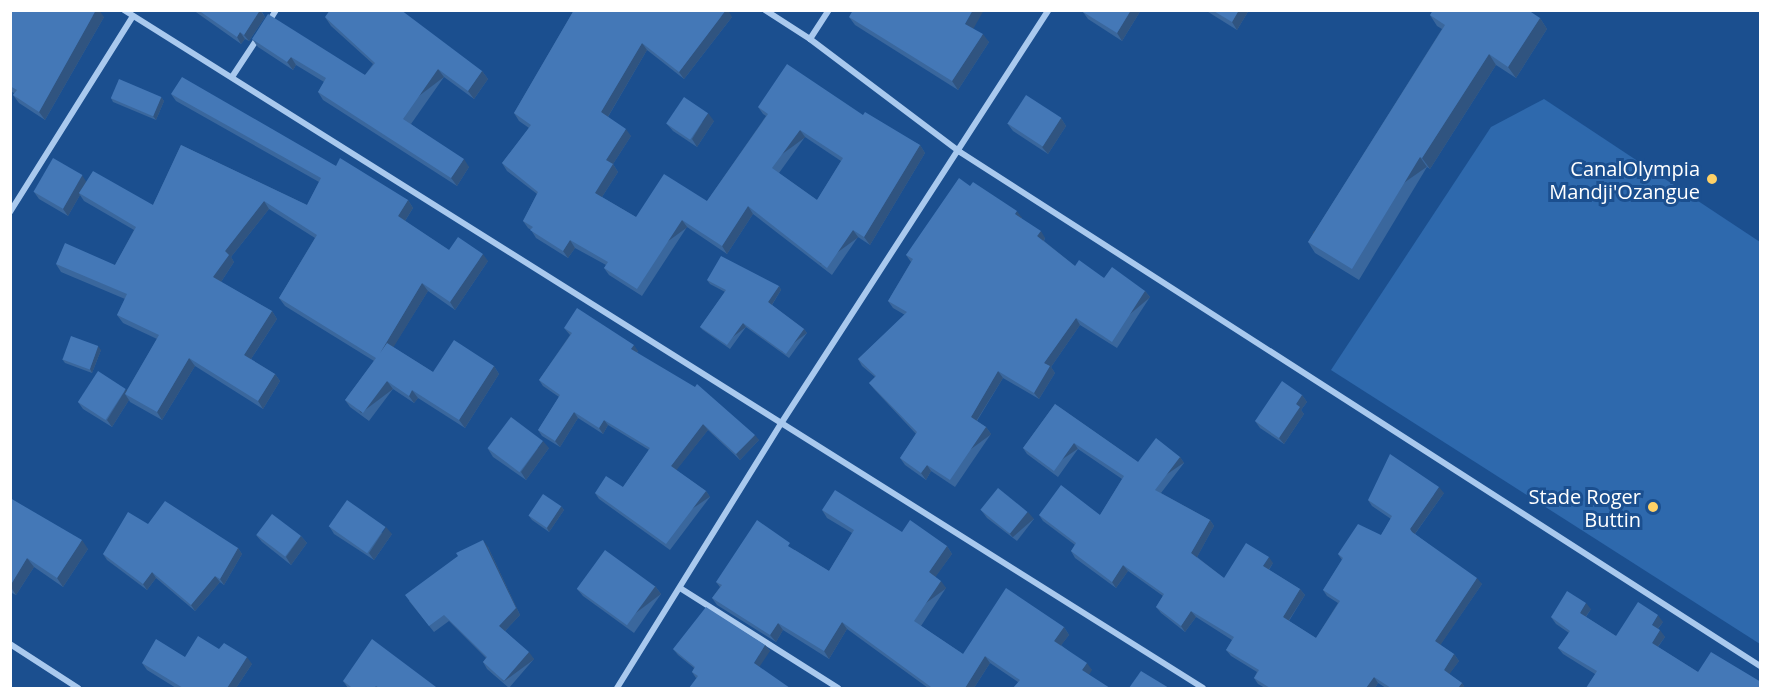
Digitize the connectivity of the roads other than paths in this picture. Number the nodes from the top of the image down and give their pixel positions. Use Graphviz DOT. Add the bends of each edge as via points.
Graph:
graph roads {
  1 [pos="124,10"];
  2 [pos="276,10"];
  3 [pos="765,10"];
  4 [pos="829,10"];
  5 [pos="1049,10"];
  6 [pos="133,16"];
  7 [pos="810,39"];
  8 [pos="232,77"];
  9 [pos="960,152"];
  10 [pos="10,212"];
  11 [pos="782,422"];
  12 [pos="680,588"];
  13 [pos="10,644"];
  14 [pos="1761,666"];
  15 [pos="78,688"];
  16 [pos="617,688"];
  17 [pos="838,688"];
  18 [pos="1203,688"];
  1 -- 6 [label="street"];
  2 -- 8 [label="street"];
  3 -- 7 [label="street"];
  4 -- 7 [label="street"];
  5 -- 9 [label="street"];
  6 -- 8 [label="street"];
  6 -- 10 [label="street"];
  7 -- 9 [label="street"];
  8 -- 11 [label="street"];
  9 -- 11 [label="street"];
  9 -- 14 [label="street"];
  11 -- 12 [label="street"];
  11 -- 18 [label="street"];
  12 -- 16 [label="street"];
  12 -- 17 [label="street"];
  13 -- 15 [label="street"];
}
